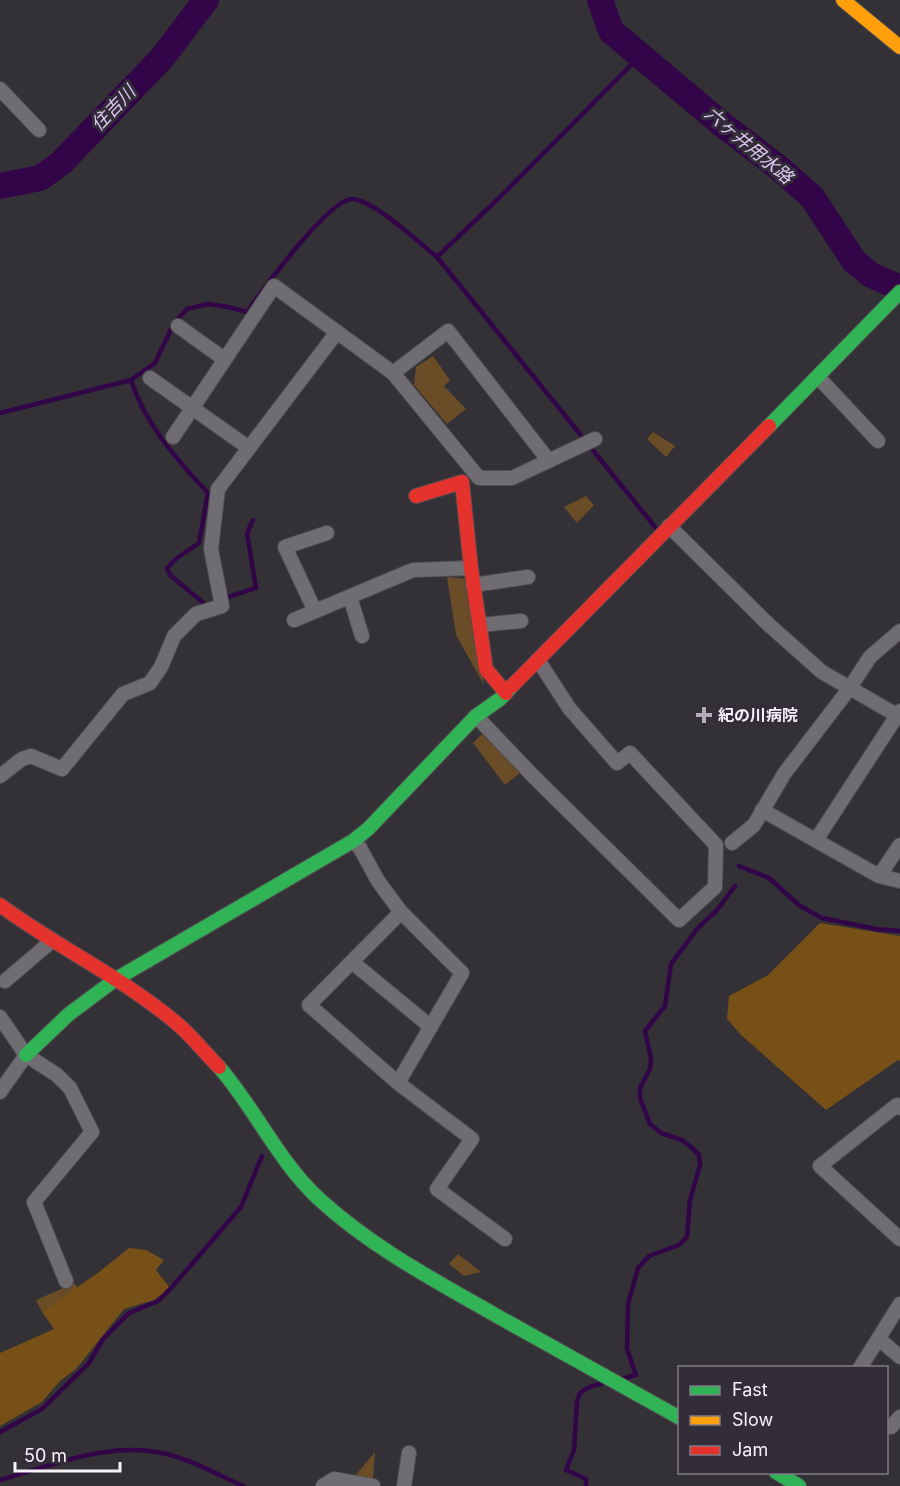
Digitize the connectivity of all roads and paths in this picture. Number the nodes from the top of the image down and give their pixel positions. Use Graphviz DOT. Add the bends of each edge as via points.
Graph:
graph roads {
  1 [pos="843,0"];
  2 [pos="900,47"];
  3 [pos="0,89"];
  4 [pos="39,130"];
  5 [pos="899,294"];
  6 [pos="178,326"];
  7 [pos="337,332"];
  8 [pos="224,359"];
  9 [pos="393,373"];
  10 [pos="818,377"];
  11 [pos="150,378"];
  12 [pos="192,408"];
  13 [pos="173,437"];
  14 [pos="595,440"];
  15 [pos="878,441"];
  16 [pos="249,448"];
  17 [pos="549,461"];
  18 [pos="416,496"];
  19 [pos="669,526"];
  20 [pos="327,533"];
  21 [pos="471,568"];
  22 [pos="528,577"];
  23 [pos="473,585"];
  24 [pos="350,597"];
  25 [pos="315,611"];
  26 [pos="294,620"];
  27 [pos="520,621"];
  28 [pos="480,625"];
  29 [pos="900,631"];
  30 [pos="362,636"];
  31 [pos="538,660"];
  32 [pos="849,689"];
  33 [pos="506,693"];
  34 [pos="899,715"];
  35 [pos="476,716"];
  36 [pos="0,776"];
  37 [pos="762,810"];
  38 [pos="816,840"];
  39 [pos="353,841"];
  40 [pos="732,843"];
  41 [pos="900,845"];
  42 [pos="879,876"];
  43 [pos="900,881"];
  44 [pos="0,905"];
  45 [pos="401,912"];
  46 [pos="54,940"];
  47 [pos="352,962"];
  48 [pos="116,979"];
  49 [pos="5,981"];
  50 [pos="0,1017"];
  51 [pos="431,1027"];
  52 [pos="26,1055"];
  53 [pos="398,1083"];
  54 [pos="0,1092"];
  55 [pos="900,1108"];
  56 [pos="505,1239"];
  57 [pos="900,1239"];
  58 [pos="66,1281"];
  59 [pos="900,1304"];
  60 [pos="879,1339"];
  61 [pos="900,1357"];
  62 [pos="861,1366"];
  63 [pos="678,1417"];
  64 [pos="409,1453"];
  65 [pos="323,1486"];
  66 [pos="374,1486"];
  67 [pos="404,1486"];
  1 -- 2 [label="street"];
  3 -- 4 [label="street"];
  5 -- 10 [label="street"];
  6 -- 8 [label="street"];
  7 -- 8 [label="street" via="274,285"];
  7 -- 9 [label="street"];
  7 -- 16 [label="street"];
  8 -- 12 [label="street"];
  9 -- 17 [label="street" via="479,478 512,478"];
  9 -- 17 [label="street" via="448,331"];
  10 -- 15 [label="street"];
  10 -- 19 [label="street"];
  11 -- 12 [label="street"];
  12 -- 13 [label="street"];
  12 -- 16 [label="street"];
  14 -- 17 [label="street"];
  16 -- 36 [label="street" via="218,489 211,549 222,606 196,614 174,636 150,683 123,694 62,769 32,756"];
  18 -- 21 [label="street" via="462,482"];
  19 -- 31 [label="street"];
  19 -- 32 [label="street" via="768,624 822,672"];
  20 -- 25 [label="street" via="285,548"];
  21 -- 23 [label="street"];
  21 -- 24 [label="street" via="413,570"];
  22 -- 23 [label="street"];
  23 -- 28 [label="street"];
  24 -- 25 [label="street"];
  24 -- 30 [label="street"];
  25 -- 26 [label="street"];
  27 -- 28 [label="street"];
  28 -- 33 [label="street" via="486,669"];
  29 -- 32 [label="street" via="870,657"];
  31 -- 33 [label="street"];
  31 -- 35 [label="street" via="569,708 617,763 630,753 716,844 715,887 679,920"];
  32 -- 34 [label="street"];
  32 -- 37 [label="street" via="784,774"];
  33 -- 35 [label="street"];
  34 -- 38 [label="street"];
  35 -- 39 [label="street"];
  37 -- 38 [label="street"];
  37 -- 40 [label="street" via="754,825"];
  38 -- 42 [label="street"];
  39 -- 45 [label="street"];
  39 -- 48 [label="street"];
  41 -- 42 [label="street"];
  42 -- 43 [label="street"];
  44 -- 46 [label="street"];
  45 -- 47 [label="street"];
  45 -- 51 [label="street" via="462,973"];
  46 -- 48 [label="street"];
  46 -- 49 [label="street"];
  47 -- 51 [label="street"];
  47 -- 53 [label="street" via="309,1005"];
  48 -- 52 [label="street" via="55,1026"];
  48 -- 63 [label="street" via="181,1027 221,1069 291,1167 316,1196 356,1231 406,1264"];
  50 -- 52 [label="street"];
  51 -- 53 [label="street"];
  52 -- 54 [label="street"];
  52 -- 58 [label="street" via="70,1088 93,1132 34,1202"];
  53 -- 56 [label="street" via="472,1139 437,1189"];
  55 -- 57 [label="street" via="897,1105 820,1166"];
  59 -- 60 [label="street"];
  60 -- 61 [label="street"];
  60 -- 62 [label="street"];
  64 -- 67 [label="street"];
  65 -- 66 [label="street" via="334,1479"];
}
